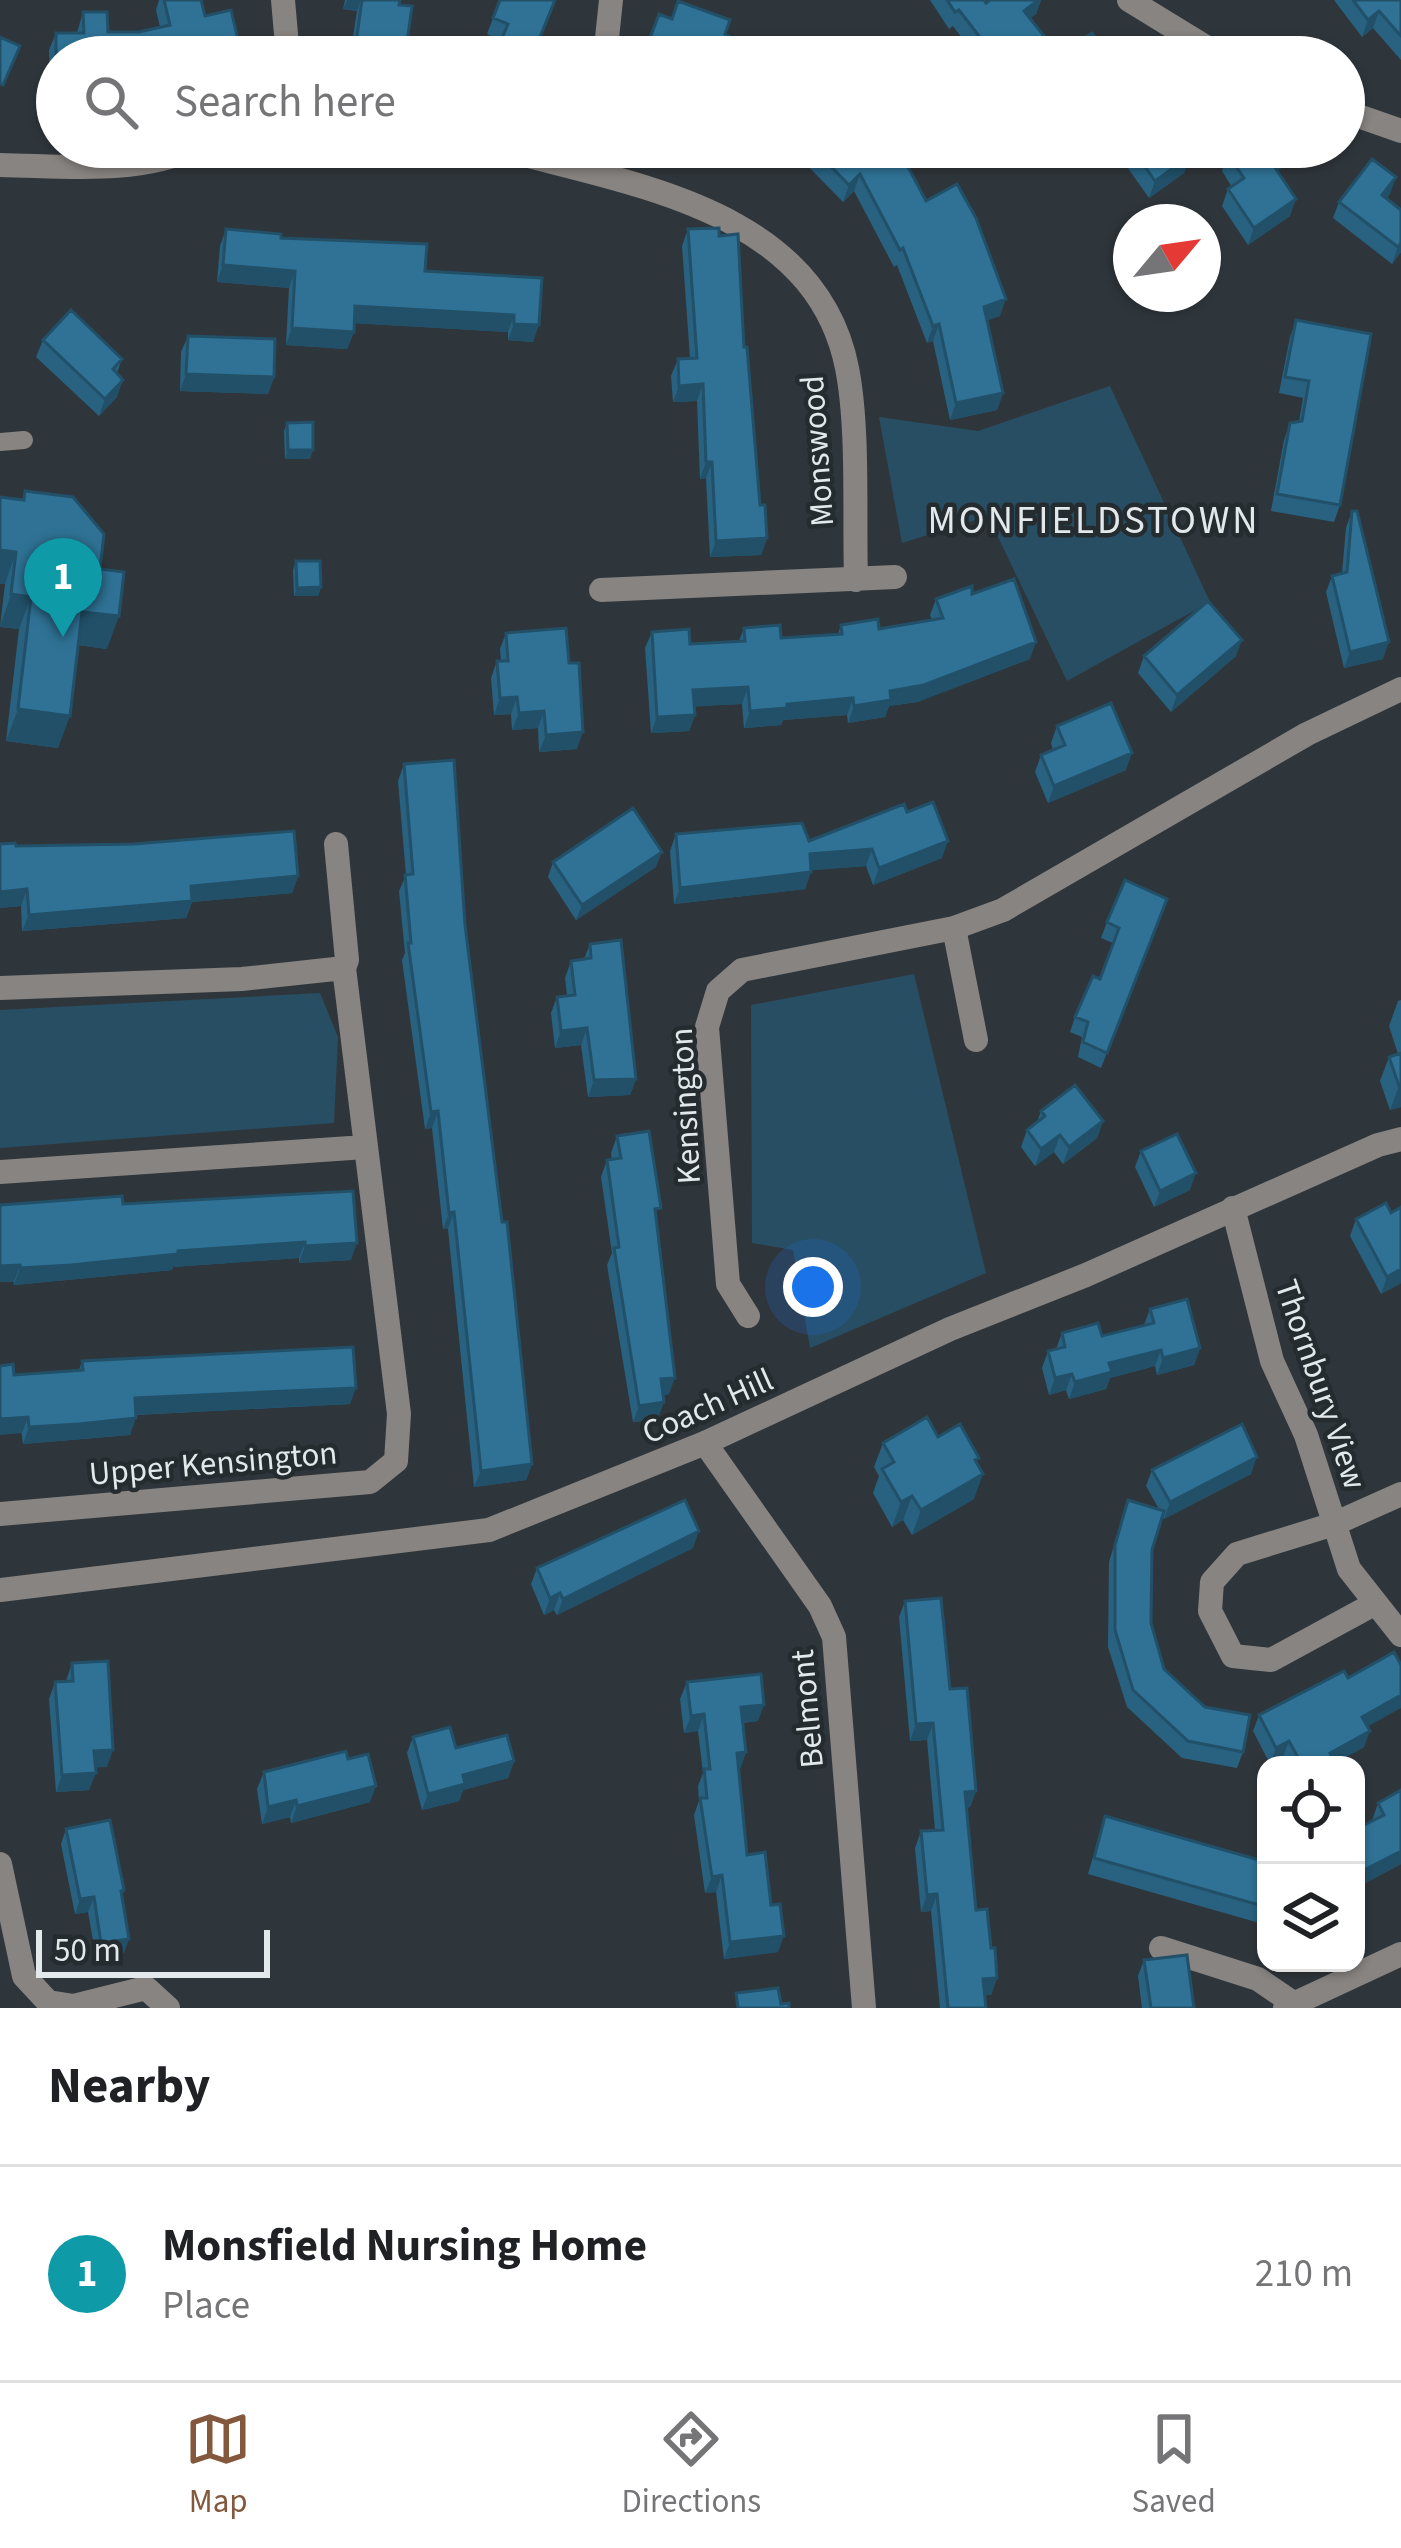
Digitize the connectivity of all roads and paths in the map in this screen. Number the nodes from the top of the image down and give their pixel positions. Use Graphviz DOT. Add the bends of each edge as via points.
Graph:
graph roads {
  1 [pos="283,0"];
  2 [pos="611,0"];
  3 [pos="1129,0"];
  4 [pos="286,36"];
  5 [pos="607,36"];
  6 [pos="1188,36"];
  7 [pos="1365,119"];
  8 [pos="1401,130"];
  9 [pos="0,165"];
  10 [pos="36,166"];
  11 [pos="569,168"];
  12 [pos="594,168"];
  13 [pos="594,175"];
  14 [pos="24,440"];
  15 [pos="0,442"];
  16 [pos="895,577"];
  17 [pos="856,580"];
  18 [pos="601,590"];
  19 [pos="1401,689"];
  20 [pos="335,844"];
  21 [pos="954,928"];
  22 [pos="344,968"];
  23 [pos="0,988"];
  24 [pos="976,1040"];
  25 [pos="1401,1139"];
  26 [pos="365,1147"];
  27 [pos="0,1172"];
  28 [pos="1234,1208"];
  29 [pos="748,1316"];
  30 [pos="704,1443"];
  31 [pos="1401,1494"];
  32 [pos="0,1514"];
  33 [pos="1334,1524"];
  34 [pos="0,1590"];
  35 [pos="1374,1604"];
  36 [pos="1401,1635"];
  37 [pos="0,1864"];
  38 [pos="1161,1948"];
  39 [pos="1401,1954"];
  40 [pos="1289,2005"];
  41 [pos="168,2008"];
  42 [pos="864,2008"];
  1 -- 4 [label="street"];
  2 -- 5 [label="street"];
  3 -- 6 [label="street"];
  7 -- 8 [label="street"];
  9 -- 10 [label="street"];
  11 -- 13 [label="street, Monswood"];
  12 -- 13 [label="street"];
  13 -- 17 [label="street, Monswood" via="714,211 777,248 823,304 847,367"];
  14 -- 15 [label="lane"];
  16 -- 17 [label="street"];
  17 -- 18 [label="street"];
  19 -- 21 [label="street, Kensington" via="1307,734 1003,910"];
  20 -- 22 [label="street, Upper Kensington"];
  21 -- 24 [label="street"];
  21 -- 29 [label="street, Kensington" via="742,970 718,991 707,1027 728,1284"];
  22 -- 23 [label="street"];
  22 -- 26 [label="street, Upper Kensington"];
  25 -- 28 [label="street, Coach Hill"];
  26 -- 27 [label="street"];
  26 -- 32 [label="street, Upper Kensington" via="398,1414 396,1461 370,1482"];
  28 -- 30 [label="street, Coach Hill"];
  28 -- 33 [label="street, Thornbury View" via="1272,1360"];
  30 -- 34 [label="street, Coach Hill" via="489,1529"];
  30 -- 42 [label="street, Belmont" via="835,1637"];
  31 -- 33 [label="street"];
  33 -- 35 [label="street, Thornbury View" via="1349,1569"];
  33 -- 35 [label="street" via="1238,1554 1212,1582 1210,1617 1233,1656 1270,1660"];
  35 -- 36 [label="street, Thornbury View"];
  37 -- 41 [label="street" via="24,1976 48,2002 74,2006 146,1988"];
  38 -- 40 [label="street" via="1258,1979"];
  39 -- 40 [label="street"];
}
